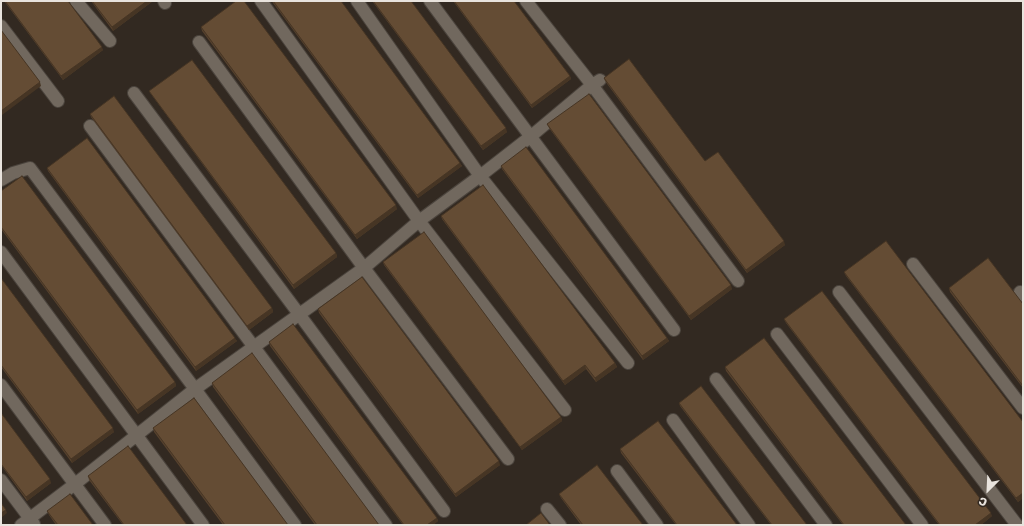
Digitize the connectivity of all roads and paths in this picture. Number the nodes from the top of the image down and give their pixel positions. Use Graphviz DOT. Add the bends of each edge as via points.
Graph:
graph roads {
  1 [pos="76,1"];
  2 [pos="261,1"];
  3 [pos="357,1"];
  4 [pos="430,1"];
  5 [pos="526,1"];
  6 [pos="1,26"];
  7 [pos="110,41"];
  8 [pos="199,42"];
  9 [pos="596,83"];
  10 [pos="134,93"];
  11 [pos="58,101"];
  12 [pos="90,126"];
  13 [pos="530,137"];
  14 [pos="480,176"];
  15 [pos="1,180"];
  16 [pos="420,221"];
  17 [pos="1,252"];
  18 [pos="913,264"];
  19 [pos="364,268"];
  20 [pos="738,281"];
  21 [pos="839,292"];
  22 [pos="299,314"];
  23 [pos="674,330"];
  24 [pos="777,334"];
  25 [pos="254,347"];
  26 [pos="628,363"];
  27 [pos="716,378"];
  28 [pos="1,385"];
  29 [pos="195,389"];
  30 [pos="1023,408"];
  31 [pos="565,410"];
  32 [pos="673,420"];
  33 [pos="136,436"];
  34 [pos="508,459"];
  35 [pos="617,471"];
  36 [pos="1,480"];
  37 [pos="75,484"];
  38 [pos="547,509"];
  39 [pos="444,511"];
  40 [pos="1015,521"];
  41 [pos="28,523"];
  42 [pos="105,525"];
  43 [pos="203,525"];
  44 [pos="295,525"];
  45 [pos="386,525"];
  46 [pos="560,525"];
  47 [pos="657,525"];
  48 [pos="749,525"];
  49 [pos="826,525"];
  50 [pos="922,525"];
  1 -- 7 [label="lane"];
  2 -- 16 [label="lane"];
  3 -- 14 [label="lane"];
  4 -- 13 [label="lane"];
  5 -- 9 [label="lane"];
  6 -- 11 [label="lane"];
  8 -- 19 [label="lane"];
  9 -- 13 [label="lane"];
  9 -- 20 [label="lane"];
  10 -- 22 [label="lane"];
  12 -- 25 [label="lane"];
  13 -- 14 [label="lane"];
  13 -- 23 [label="lane"];
  14 -- 16 [label="lane"];
  14 -- 26 [label="lane"];
  15 -- 29 [label="lane" via="30,168"];
  16 -- 19 [label="lane"];
  16 -- 31 [label="lane"];
  17 -- 33 [label="lane"];
  18 -- 30 [label="lane"];
  19 -- 22 [label="lane"];
  19 -- 34 [label="lane"];
  21 -- 40 [label="lane"];
  22 -- 25 [label="lane"];
  22 -- 39 [label="lane"];
  24 -- 50 [label="lane"];
  25 -- 29 [label="lane"];
  25 -- 45 [label="lane"];
  27 -- 49 [label="lane"];
  28 -- 37 [label="lane"];
  29 -- 33 [label="lane"];
  29 -- 44 [label="lane"];
  32 -- 48 [label="lane"];
  33 -- 37 [label="lane"];
  33 -- 43 [label="lane"];
  35 -- 47 [label="lane"];
  36 -- 41 [label="lane"];
  37 -- 41 [label="lane"];
  37 -- 42 [label="lane"];
  38 -- 46 [label="lane"];
}
